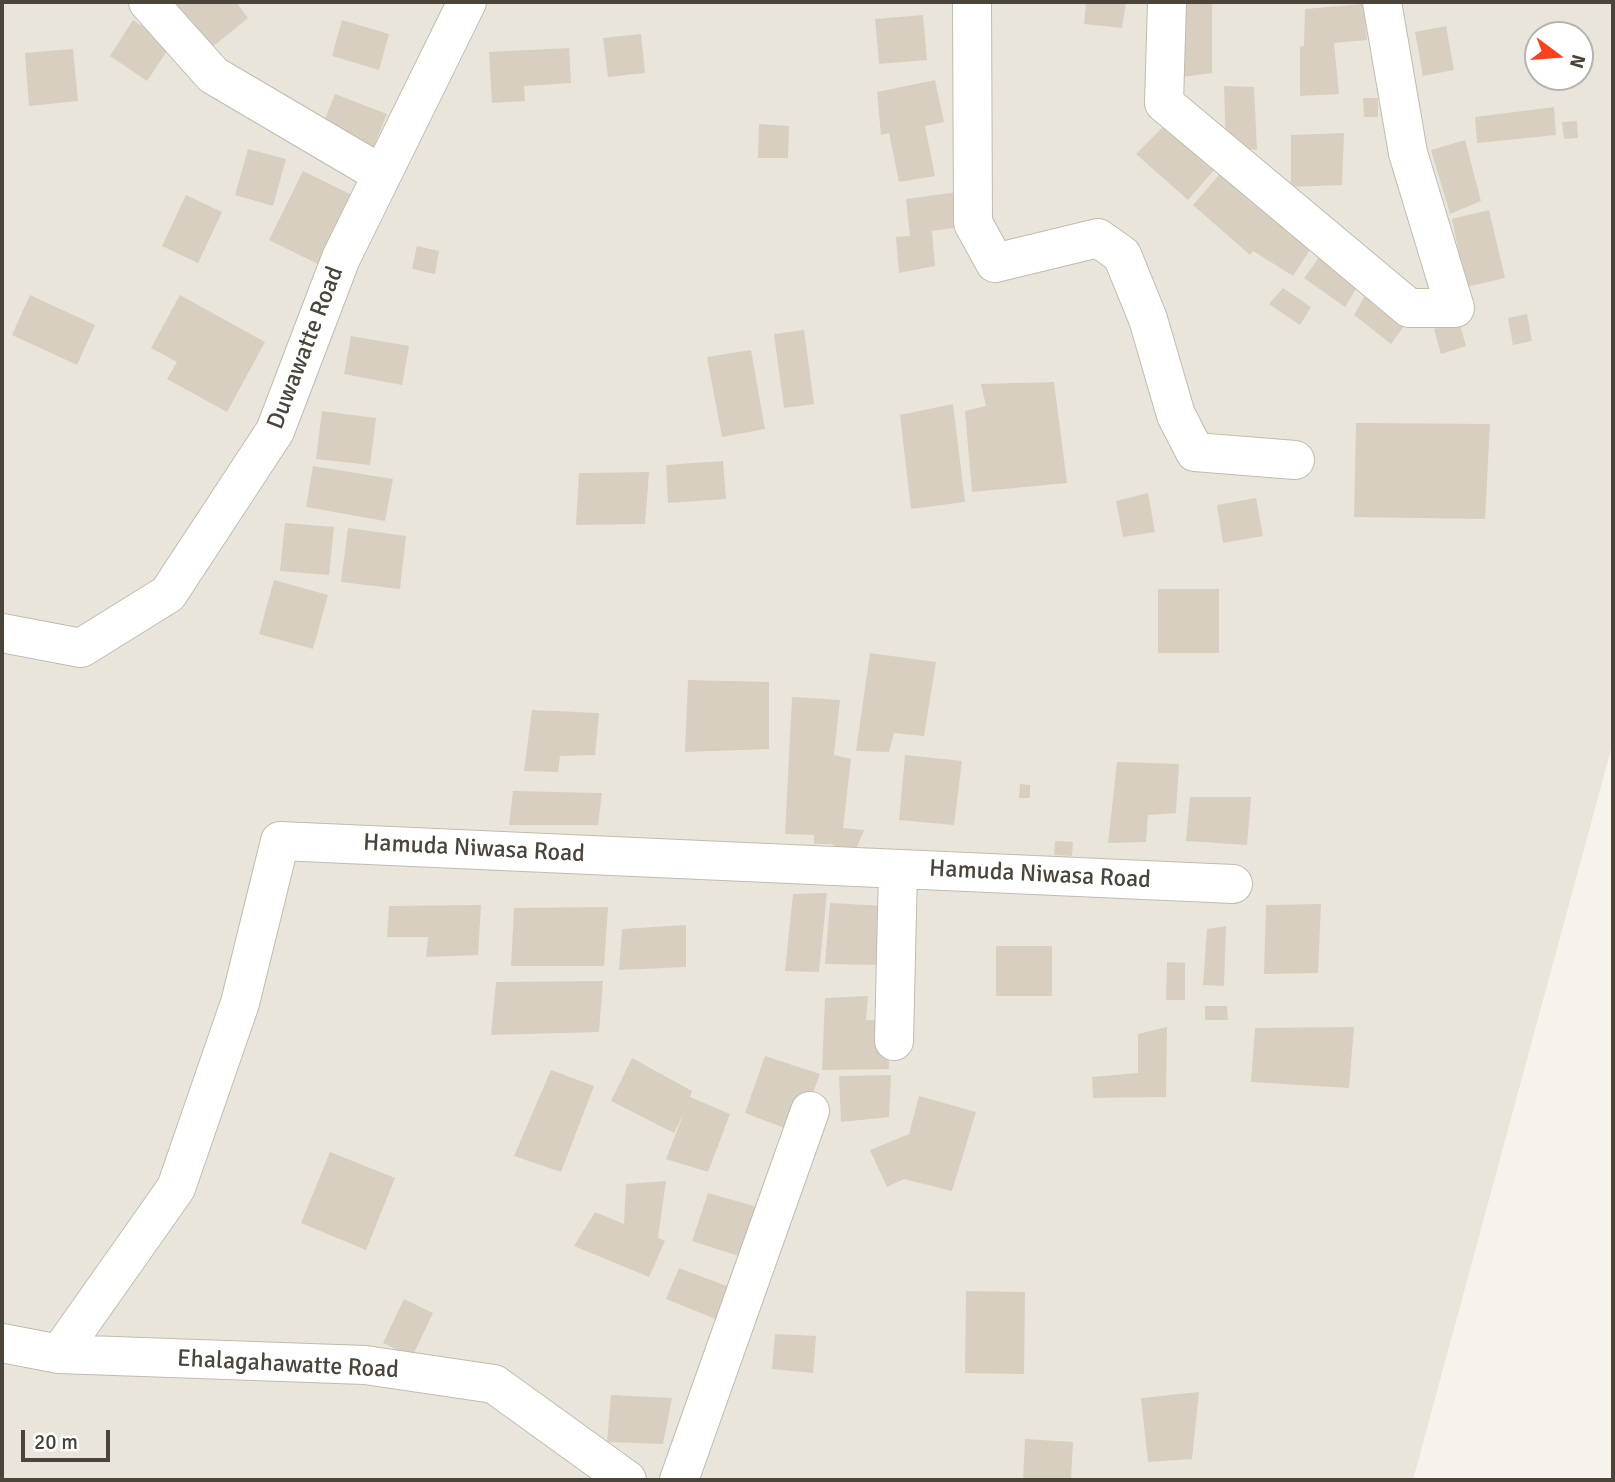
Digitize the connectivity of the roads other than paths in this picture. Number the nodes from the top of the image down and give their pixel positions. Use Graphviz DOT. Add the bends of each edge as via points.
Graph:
graph roads {
  1 [pos="148,2"];
  2 [pos="467,2"];
  3 [pos="972,2"];
  4 [pos="1167,2"];
  5 [pos="1382,2"];
  6 [pos="382,174"];
  7 [pos="1295,460"];
  8 [pos="2,633"];
  9 [pos="898,869"];
  10 [pos="1233,884"];
  11 [pos="894,1041"];
  12 [pos="810,1111"];
  13 [pos="2,1343"];
  14 [pos="59,1354"];
  15 [pos="627,1480"];
  16 [pos="679,1480"];
  1 -- 6 [label="street" via="213,75"];
  2 -- 6 [label="street, Duwawatte Road"];
  3 -- 7 [label="street" via="973,223 995,263 1098,238 1122,255 1148,319 1176,415 1195,452"];
  4 -- 5 [label="street" via="1164,103 1409,308 1455,309 1408,153"];
  6 -- 8 [label="street, Duwawatte Road" via="341,258 275,431 168,594 81,648"];
  9 -- 10 [label="street, Hamuda Niwasa Road"];
  9 -- 11 [label="street"];
  9 -- 14 [label="street, Hamuda Niwasa Road" via="280,841 240,1003 176,1188"];
  12 -- 16 [label="street"];
  13 -- 14 [label="street, Ehalagahawatte Road"];
  14 -- 15 [label="street, Ehalagahawatte Road" via="365,1365 494,1384"];
}
